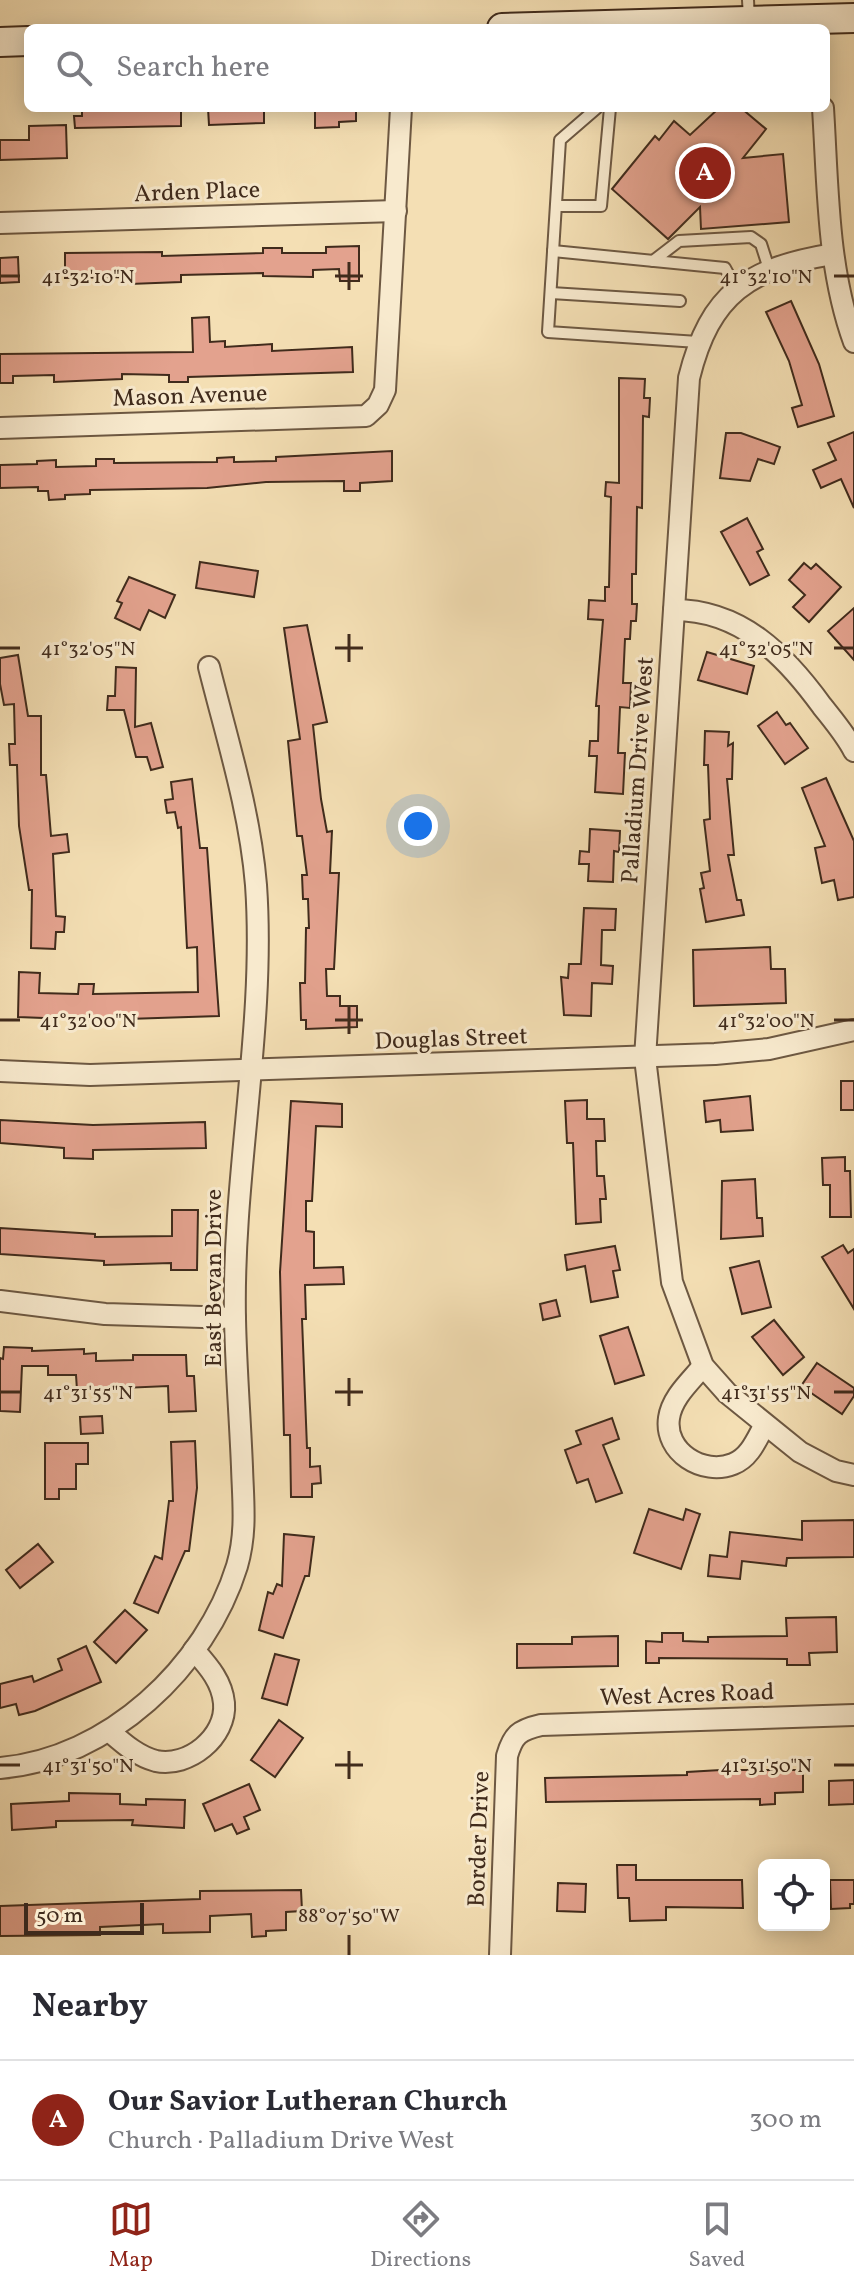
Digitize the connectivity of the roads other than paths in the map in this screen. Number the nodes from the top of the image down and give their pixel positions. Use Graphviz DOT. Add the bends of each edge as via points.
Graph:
graph roads {
  1 [pos="748,11"];
  2 [pos="854,18"];
  3 [pos="818,19"];
  4 [pos="634,24"];
  5 [pos="24,41"];
  6 [pos="0,42"];
  7 [pos="401,112"];
  8 [pos="592,112"];
  9 [pos="610,112"];
  10 [pos="823,112"];
  11 [pos="556,206"];
  12 [pos="396,211"];
  13 [pos="0,223"];
  14 [pos="553,251"];
  15 [pos="833,254"];
  16 [pos="653,261"];
  17 [pos="769,269"];
  18 [pos="736,288"];
  19 [pos="551,293"];
  20 [pos="680,301"];
  21 [pos="698,342"];
  22 [pos="854,342"];
  23 [pos="0,428"];
  24 [pos="674,610"];
  25 [pos="209,667"];
  26 [pos="854,751"];
  27 [pos="854,1030"];
  28 [pos="645,1058"];
  29 [pos="249,1070"];
  30 [pos="0,1071"];
  31 [pos="0,1301"];
  32 [pos="235,1318"];
  33 [pos="703,1366"];
  34 [pos="764,1426"];
  35 [pos="854,1475"];
  36 [pos="194,1650"];
  37 [pos="854,1715"];
  38 [pos="522,1729"];
  39 [pos="109,1731"];
  40 [pos="0,1768"];
  41 [pos="500,1955"];
  1 -- 3 [label="main road"];
  1 -- 4 [label="main road"];
  2 -- 3 [label="main road"];
  5 -- 6 [label="main road"];
  7 -- 12 [label="street"];
  8 -- 11 [label="lane" via="560,140"];
  9 -- 11 [label="lane" via="601,206"];
  10 -- 15 [label="street"];
  11 -- 14 [label="lane"];
  12 -- 13 [label="street, Arden Place"];
  12 -- 23 [label="street, Mason Avenue" via="385,390 366,416"];
  14 -- 16 [label="lane"];
  14 -- 19 [label="lane"];
  15 -- 17 [label="street, Palladium Drive West"];
  15 -- 22 [label="street"];
  16 -- 17 [label="lane" via="679,241 751,237 761,244"];
  16 -- 18 [label="lane" via="725,268"];
  17 -- 18 [label="street, Palladium Drive West"];
  18 -- 21 [label="street, Palladium Drive West" via="714,312"];
  19 -- 20 [label="lane"];
  19 -- 21 [label="lane" via="548,332"];
  21 -- 24 [label="street, Palladium Drive West" via="689,378"];
  24 -- 26 [label="street" via="729,620 786,659"];
  24 -- 28 [label="street, Palladium Drive West"];
  25 -- 29 [label="street, East Bevan Drive" via="249,824 256,887"];
  27 -- 28 [label="street, Douglas Street" via="769,1049"];
  28 -- 29 [label="street, Douglas Street"];
  28 -- 33 [label="street, Palladium Drive West" via="672,1282"];
  29 -- 30 [label="street, Douglas Street" via="90,1075"];
  29 -- 32 [label="street, East Bevan Drive"];
  31 -- 32 [label="street" via="105,1314"];
  32 -- 36 [label="street, East Bevan Drive" via="246,1517 237,1566"];
  33 -- 34 [label="street, Palladium Drive West"];
  33 -- 34 [label="street" via="677,1397 669,1419 674,1447 689,1461 712,1468 734,1464 752,1450"];
  34 -- 35 [label="street, Palladium Drive West" via="800,1452"];
  36 -- 39 [label="street, East Bevan Drive" via="149,1701"];
  36 -- 39 [label="street" via="219,1681 225,1705 218,1728 199,1751 157,1761 134,1752"];
  37 -- 38 [label="street, West Acres Road"];
  38 -- 41 [label="street, Border Drive" via="512,1738 507,1756"];
  39 -- 40 [label="street, East Bevan Drive" via="61,1753"];
}
